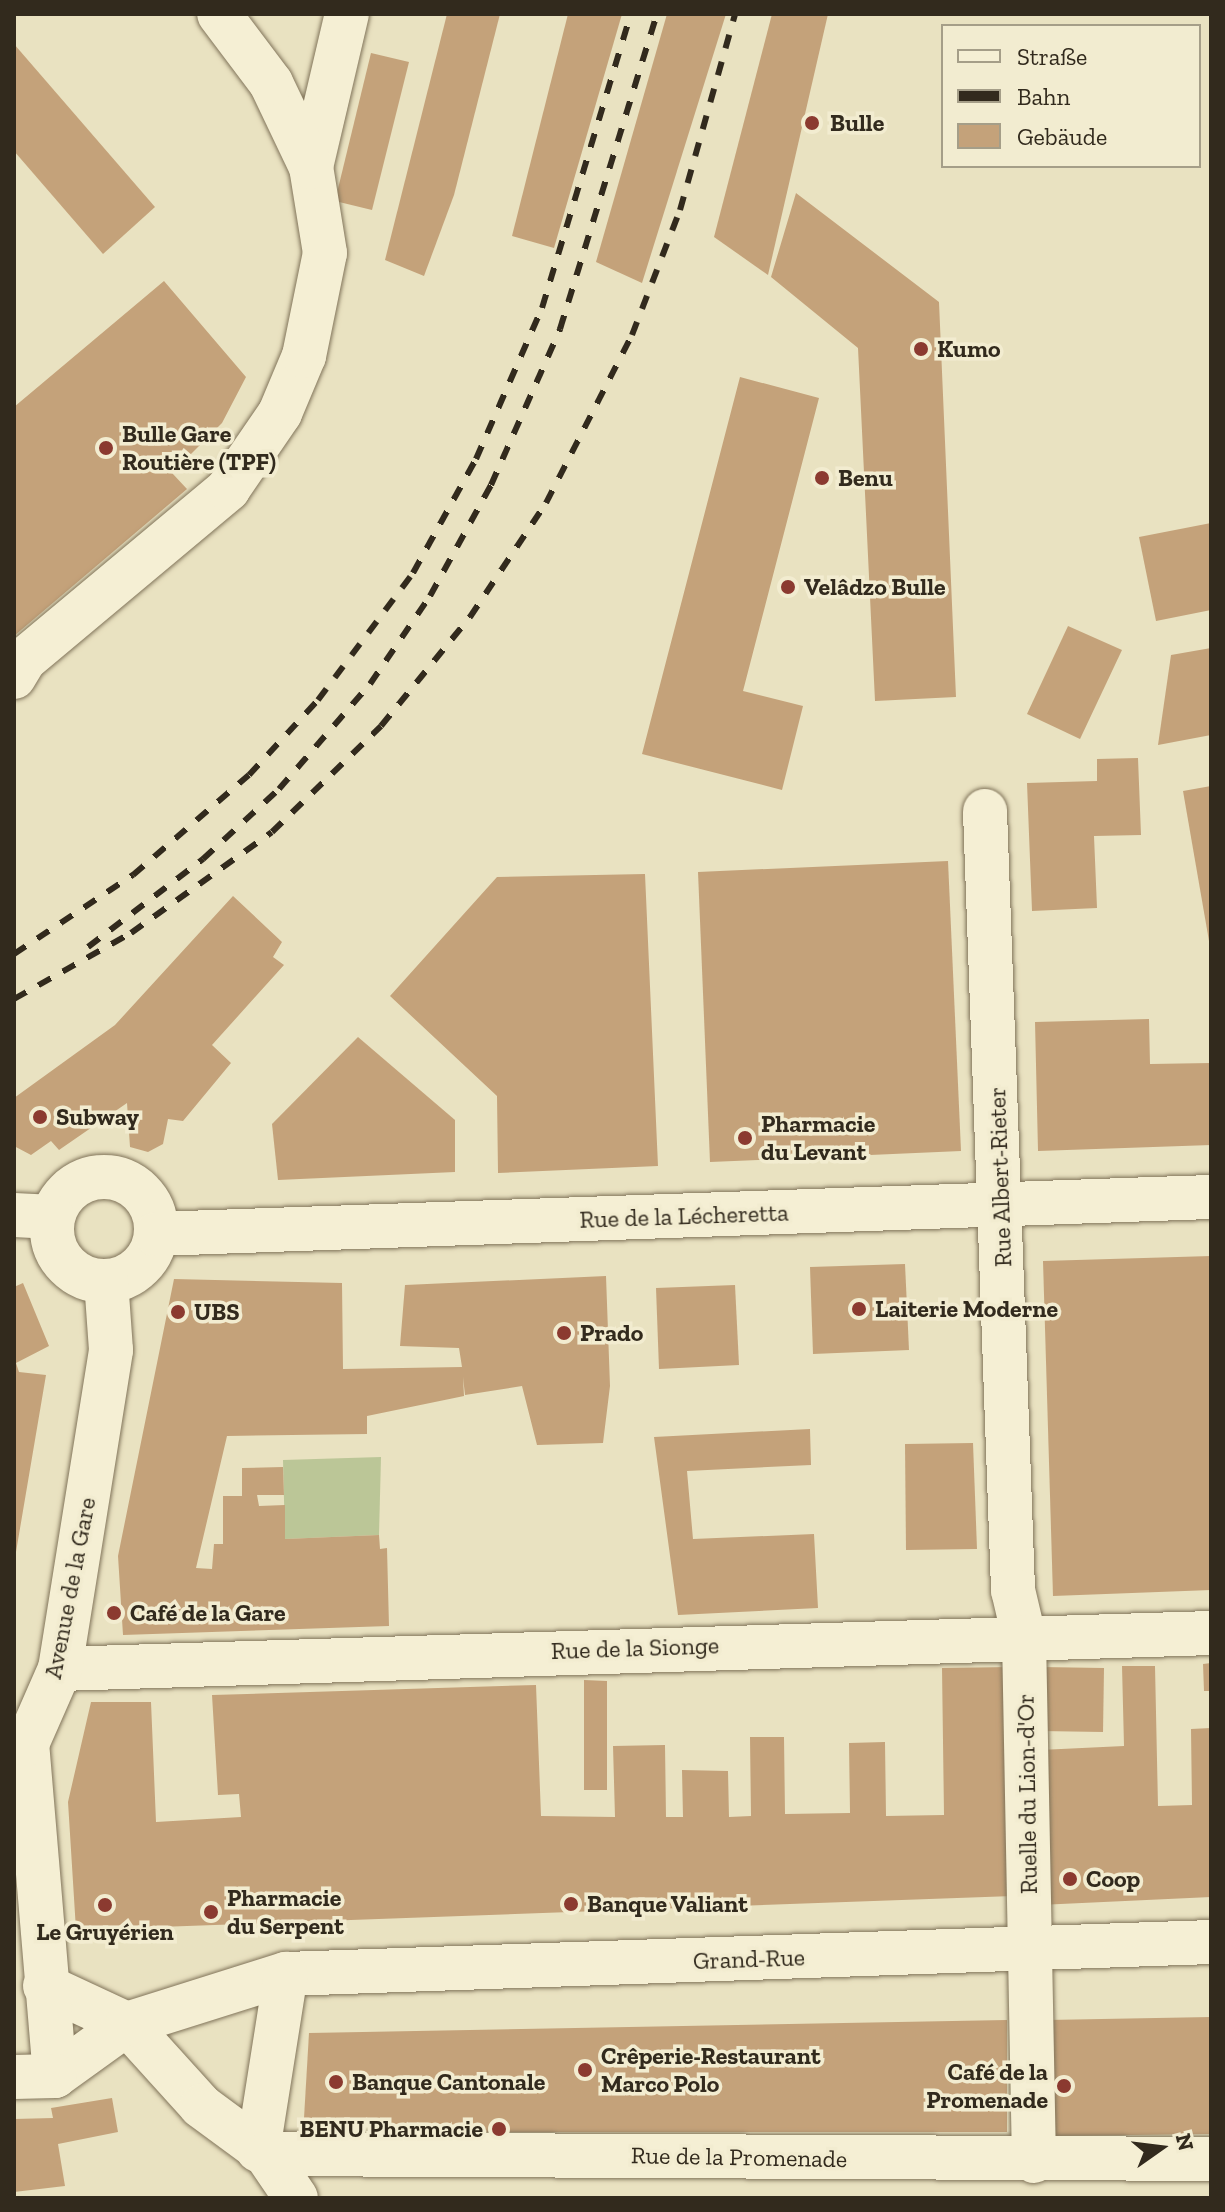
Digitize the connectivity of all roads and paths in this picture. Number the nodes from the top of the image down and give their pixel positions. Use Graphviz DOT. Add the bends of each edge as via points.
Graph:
graph roads {
  1 [pos="219,14"];
  2 [pos="347,14"];
  3 [pos="311,167"];
  4 [pos="18,666"];
  5 [pos="985,811"];
  6 [pos="1211,1197"];
  7 [pos="1002,1205"];
  8 [pos="34,1216"];
  9 [pos="156,1234"];
  10 [pos="106,1281"];
  11 [pos="1211,1633"];
  12 [pos="1024,1637"];
  13 [pos="60,1669"];
  14 [pos="21,1744"];
  15 [pos="1211,1942"];
  16 [pos="1030,1951"];
  17 [pos="286,1974"];
  18 [pos="45,1986"];
  19 [pos="127,2024"];
  20 [pos="35,2076"];
  21 [pos="262,2152"];
  22 [pos="1211,2159"];
  23 [pos="1034,2161"];
  24 [pos="296,2198"];
  1 -- 3 [label="street" via="271,83"];
  2 -- 3 [label="street"];
  3 -- 4 [label="street" via="324,264 304,356 280,413 228,489"];
  5 -- 7 [label="street, Rue Albert-Rieter"];
  6 -- 7 [label="street, Rue de la Lécheretta"];
  7 -- 9 [label="street, Rue de la Lécheretta"];
  7 -- 12 [label="street, Rue Albert-Rieter" via="1013,1590"];
  8 -- 9 [label="street" via="73,1188 106,1177 138,1189"];
  8 -- 10 [label="street" via="64,1262"];
  9 -- 10 [label="street" via="134,1272"];
  10 -- 13 [label="street, Avenue de la Gare" via="111,1350"];
  11 -- 12 [label="street, Rue de la Sionge"];
  12 -- 13 [label="street, Rue de la Sionge"];
  12 -- 16 [label="street, Ruelle du Lion-d'Or"];
  13 -- 14 [label="street, Avenue de la Gare"];
  14 -- 18 [label="street, Avenue de la Gare"];
  15 -- 16 [label="street, Grand-Rue"];
  16 -- 17 [label="street, Grand-Rue"];
  16 -- 23 [label="street, Ruelle du Lion-d'Or"];
  17 -- 19 [label="street, Grand-Rue"];
  17 -- 21 [label="street"];
  18 -- 19 [label="street"];
  18 -- 20 [label="street, Avenue de la Gare"];
  19 -- 20 [label="street, Grand-Rue"];
  19 -- 21 [label="street" via="201,2106"];
  21 -- 23 [label="street, Rue de la Promenade"];
  21 -- 24 [label="street"];
  22 -- 23 [label="street, Rue de la Promenade"];
}
